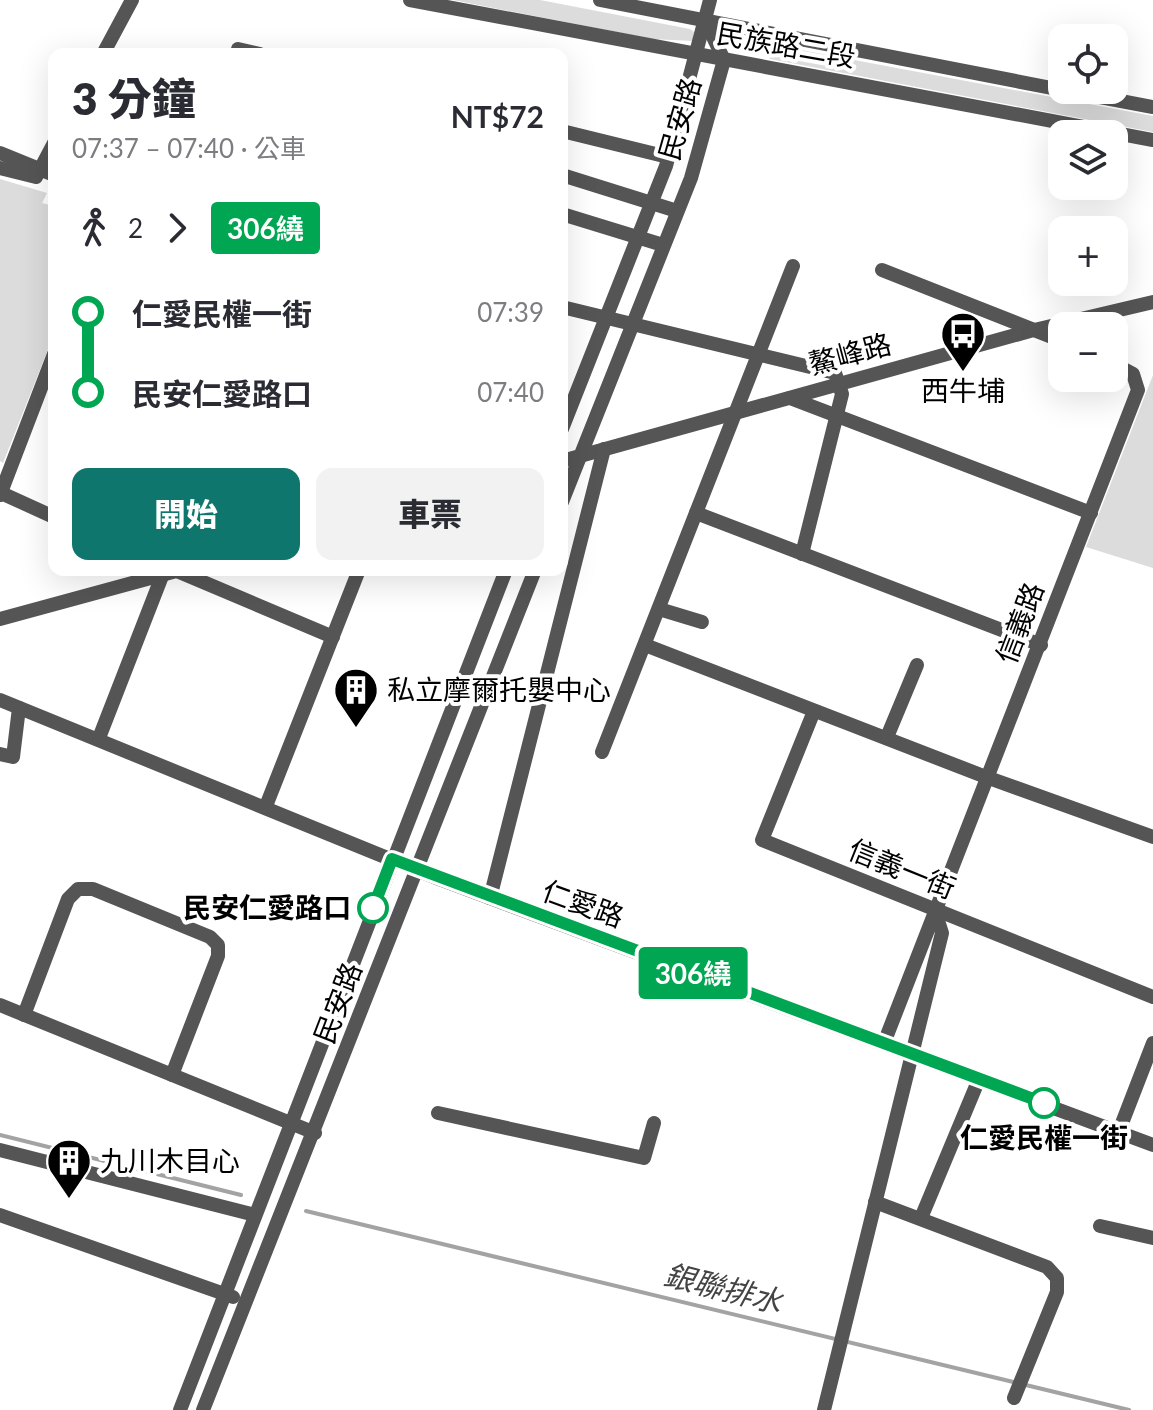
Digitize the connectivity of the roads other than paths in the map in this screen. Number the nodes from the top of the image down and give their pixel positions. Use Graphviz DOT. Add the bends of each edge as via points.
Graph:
graph roads {
  1 [pos="132,0"];
  2 [pos="410,0"];
  3 [pos="600,0"];
  4 [pos="710,0"];
  5 [pos="705,20"];
  6 [pos="106,48"];
  7 [pos="696,55"];
  8 [pos="724,60"];
  9 [pos="1048,87"];
  10 [pos="1128,102"];
  11 [pos="1153,107"];
  12 [pos="568,132"];
  13 [pos="1153,140"];
  14 [pos="0,153"];
  15 [pos="668,157"];
  16 [pos="0,168"];
  17 [pos="47,172"];
  18 [pos="568,177"];
  19 [pos="651,203"];
  20 [pos="677,211"];
  21 [pos="568,216"];
  22 [pos="637,237"];
  23 [pos="663,245"];
  24 [pos="793,266"];
  25 [pos="882,270"];
  26 [pos="1153,302"];
  27 [pos="568,308"];
  28 [pos="606,318"];
  29 [pos="632,324"];
  30 [pos="1030,331"];
  31 [pos="1048,337"];
  32 [pos="758,354"];
  33 [pos="48,370"];
  34 [pos="1128,371"];
  35 [pos="839,384"];
  36 [pos="790,398"];
  37 [pos="735,412"];
  38 [pos="568,414"];
  39 [pos="836,415"];
  40 [pos="604,449"];
  41 [pos="580,455"];
  42 [pos="568,459"];
  43 [pos="568,486"];
  44 [pos="0,494"];
  45 [pos="696,513"];
  46 [pos="1091,513"];
  47 [pos="48,514"];
  48 [pos="802,554"];
  49 [pos="151,576"];
  50 [pos="167,576"];
  51 [pos="181,576"];
  52 [pos="357,576"];
  53 [pos="504,576"];
  54 [pos="533,576"];
  55 [pos="659,609"];
  56 [pos="0,619"];
  57 [pos="702,622"];
  58 [pos="333,637"];
  59 [pos="645,645"];
  60 [pos="1041,645"];
  61 [pos="917,665"];
  62 [pos="0,700"];
  63 [pos="19,708"];
  64 [pos="814,711"];
  65 [pos="887,737"];
  66 [pos="99,738"];
  67 [pos="602,752"];
  68 [pos="0,754"];
  69 [pos="986,777"];
  70 [pos="266,806"];
  71 [pos="1153,837"];
  72 [pos="392,859"];
  73 [pos="417,870"];
  74 [pos="490,898"];
  75 [pos="935,911"];
  76 [pos="1153,997"];
  77 [pos="0,1005"];
  78 [pos="24,1015"];
  79 [pos="884,1043"];
  80 [pos="1153,1043"];
  81 [pos="910,1052"];
  82 [pos="172,1075"];
  83 [pos="979,1079"];
  84 [pos="438,1113"];
  85 [pos="290,1123"];
  86 [pos="654,1123"];
  87 [pos="1119,1131"];
  88 [pos="315,1133"];
  89 [pos="1153,1145"];
  90 [pos="0,1150"];
  91 [pos="875,1202"];
  92 [pos="0,1215"];
  93 [pos="255,1215"];
  94 [pos="921,1218"];
  95 [pos="1100,1226"];
  96 [pos="1153,1238"];
  97 [pos="226,1295"];
  98 [pos="247,1302"];
  99 [pos="1018,1389"];
  100 [pos="180,1410"];
  101 [pos="203,1410"];
  102 [pos="824,1410"];
  1 -- 6 [label="street"];
  2 -- 7 [label="street, 民族路二段"];
  3 -- 5 [label="street, 民族路二段"];
  4 -- 5 [label="street"];
  5 -- 7 [label="street, 民安路"];
  5 -- 8 [label="street, 民安路"];
  5 -- 9 [label="street, 民族路二段"];
  7 -- 8 [label="street, 民族路二段"];
  7 -- 15 [label="street, 民安路"];
  8 -- 13 [label="street, 民族路二段"];
  8 -- 20 [label="street, 民安路"];
  10 -- 11 [label="street, 民族路二段"];
  12 -- 15 [label="street"];
  14 -- 17 [label="street"];
  15 -- 19 [label="street, 民安路"];
  16 -- 17 [label="street" via="36,177"];
  18 -- 19 [label="street"];
  19 -- 20 [label="street"];
  19 -- 22 [label="street, 民安路"];
  20 -- 23 [label="street, 民安路"];
  21 -- 22 [label="street"];
  22 -- 23 [label="street"];
  22 -- 28 [label="street, 民安路"];
  23 -- 29 [label="street, 民安路"];
  24 -- 32 [label="street"];
  25 -- 30 [label="street"];
  26 -- 30 [label="street, 鰲峰路"];
  27 -- 28 [label="street"];
  28 -- 29 [label="street"];
  28 -- 38 [label="street, 民安路"];
  29 -- 32 [label="street"];
  29 -- 41 [label="street, 民安路"];
  30 -- 31 [label="street"];
  30 -- 35 [label="street, 鰲峰路"];
  32 -- 35 [label="street" via="835,373"];
  32 -- 37 [label="street"];
  33 -- 44 [label="street"];
  34 -- 46 [label="street, 信義路" via="1138,390"];
  35 -- 36 [label="street, 鰲峰路"];
  35 -- 39 [label="street"];
  36 -- 37 [label="street, 鰲峰路"];
  36 -- 39 [label="street"];
  37 -- 40 [label="street, 鰲峰路"];
  37 -- 45 [label="street"];
  39 -- 46 [label="street"];
  39 -- 48 [label="street"];
  40 -- 41 [label="street, 鰲峰路"];
  40 -- 74 [label="street"];
  41 -- 42 [label="street, 鰲峰路"];
  41 -- 43 [label="street, 民安路"];
  44 -- 47 [label="street"];
  45 -- 48 [label="street"];
  45 -- 55 [label="street"];
  46 -- 60 [label="street, 信義路"];
  48 -- 60 [label="street"];
  49 -- 56 [label="street"];
  50 -- 66 [label="street"];
  51 -- 58 [label="street"];
  52 -- 58 [label="street"];
  53 -- 72 [label="street, 民安路"];
  54 -- 73 [label="street, 民安路"];
  55 -- 57 [label="street"];
  55 -- 59 [label="street"];
  58 -- 70 [label="street"];
  59 -- 64 [label="street"];
  59 -- 67 [label="street"];
  60 -- 69 [label="street, 信義路"];
  61 -- 65 [label="street"];
  62 -- 63 [label="street, 仁愛路"];
  63 -- 66 [label="street, 仁愛路"];
  63 -- 68 [label="street" via="13,757"];
  64 -- 65 [label="street"];
  64 -- 75 [label="street, 信義一街" via="762,840"];
  65 -- 69 [label="street"];
  66 -- 70 [label="street, 仁愛路"];
  69 -- 71 [label="street"];
  69 -- 75 [label="street, 信義路"];
  70 -- 72 [label="street, 仁愛路"];
  72 -- 73 [label="street, 仁愛路"];
  72 -- 85 [label="street, 民安路"];
  73 -- 74 [label="street, 仁愛路"];
  73 -- 88 [label="street, 民安路"];
  74 -- 79 [label="street, 仁愛路"];
  75 -- 76 [label="street, 信義一街"];
  75 -- 79 [label="street, 信義路"];
  75 -- 81 [label="street, 信義路" via="942,933"];
  77 -- 78 [label="street"];
  78 -- 82 [label="street"];
  78 -- 82 [label="street" via="68,899 78,889 93,889 123,901 218,945"];
  79 -- 81 [label="street, 仁愛路"];
  80 -- 87 [label="street"];
  81 -- 83 [label="street, 仁愛路"];
  81 -- 91 [label="street, 信義路"];
  82 -- 85 [label="street"];
  83 -- 87 [label="street, 仁愛路"];
  83 -- 94 [label="street"];
  84 -- 86 [label="street" via="644,1158"];
  85 -- 88 [label="street"];
  85 -- 93 [label="street, 民安路"];
  87 -- 89 [label="street, 仁愛路"];
  88 -- 98 [label="street, 民安路"];
  90 -- 93 [label="street"];
  91 -- 94 [label="street"];
  91 -- 102 [label="street, 信義路"];
  92 -- 97 [label="street"];
  93 -- 97 [label="street, 民安路"];
  94 -- 99 [label="street" via="1047,1267 1057,1278 1057,1292"];
  95 -- 96 [label="street"];
  97 -- 98 [label="street"];
  97 -- 100 [label="street, 民安路"];
  98 -- 101 [label="street, 民安路"];
}
